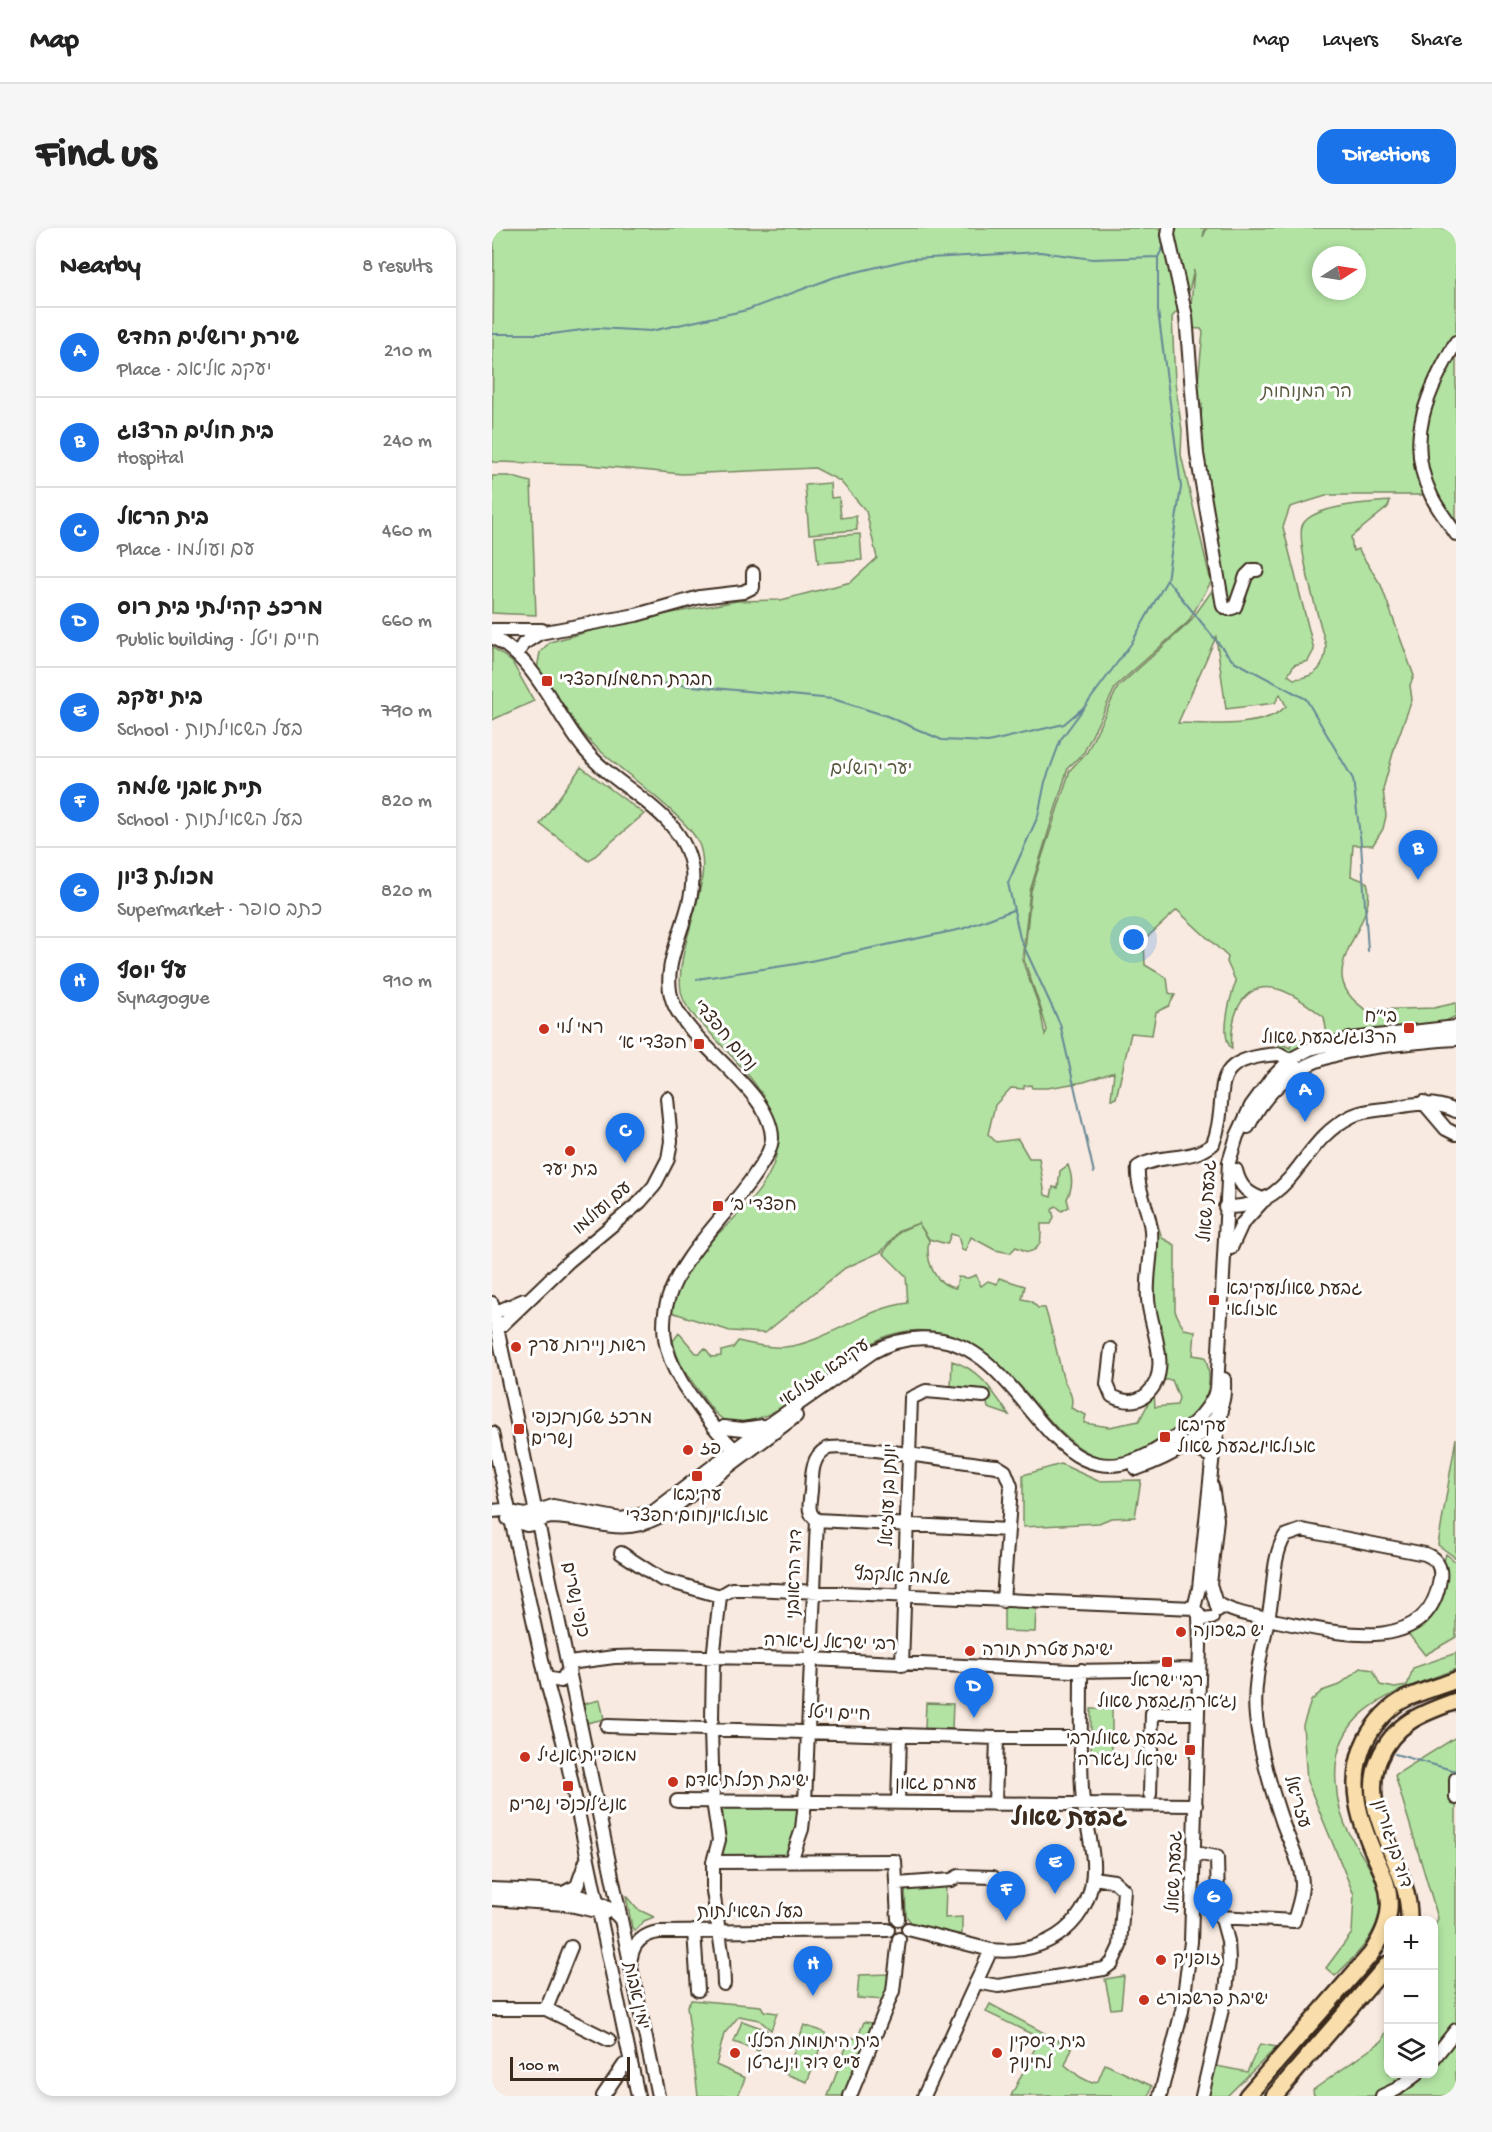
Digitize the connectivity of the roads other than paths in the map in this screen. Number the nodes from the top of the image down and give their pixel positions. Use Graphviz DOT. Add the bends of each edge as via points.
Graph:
graph roads {
  1 [pos="1169,228"];
  2 [pos="1456,342"];
  3 [pos="1456,534"];
  4 [pos="1257,570"];
  5 [pos="753,573"];
  6 [pos="492,630"];
  7 [pos="549,631"];
  8 [pos="492,637"];
  9 [pos="517,655"];
  10 [pos="1456,1025"];
  11 [pos="1456,1039"];
  12 [pos="1294,1064"];
  13 [pos="667,1098"];
  14 [pos="1423,1102"];
  15 [pos="1456,1111"];
  16 [pos="1456,1134"];
  17 [pos="1236,1170"];
  18 [pos="1265,1200"];
  19 [pos="1229,1207"];
  20 [pos="1231,1248"];
  21 [pos="532,1295"];
  22 [pos="493,1308"];
  23 [pos="498,1329"];
  24 [pos="1111,1349"];
  25 [pos="984,1396"];
  26 [pos="1222,1403"];
  27 [pos="770,1425"];
  28 [pos="1202,1427"];
  29 [pos="721,1428"];
  30 [pos="492,1433"];
  31 [pos="1180,1448"];
  32 [pos="740,1450"];
  33 [pos="909,1456"];
  34 [pos="1210,1462"];
  35 [pos="713,1466"];
  36 [pos="532,1489"];
  37 [pos="492,1511"];
  38 [pos="560,1512"];
  39 [pos="510,1515"];
  40 [pos="538,1516"];
  41 [pos="492,1517"];
  42 [pos="817,1520"];
  43 [pos="907,1525"];
  44 [pos="1008,1530"];
  45 [pos="543,1539"];
  46 [pos="1204,1544"];
  47 [pos="621,1553"];
  48 [pos="1212,1555"];
  49 [pos="813,1592"];
  50 [pos="720,1596"];
  51 [pos="904,1597"];
  52 [pos="1003,1601"];
  53 [pos="1197,1608"];
  54 [pos="1215,1609"];
  55 [pos="1268,1619"];
  56 [pos="1200,1646"];
  57 [pos="713,1659"];
  58 [pos="811,1659"];
  59 [pos="572,1664"];
  60 [pos="902,1665"];
  61 [pos="1197,1669"];
  62 [pos="1081,1670"];
  63 [pos="546,1678"];
  64 [pos="1456,1680"];
  65 [pos="1456,1701"];
  66 [pos="1196,1713"];
  67 [pos="711,1724"];
  68 [pos="607,1726"];
  69 [pos="808,1732"];
  70 [pos="900,1735"];
  71 [pos="997,1738"];
  72 [pos="1070,1738"];
  73 [pos="1456,1779"];
  74 [pos="1150,1794"];
  75 [pos="1456,1798"];
  76 [pos="677,1801"];
  77 [pos="713,1802"];
  78 [pos="805,1802"];
  79 [pos="897,1803"];
  80 [pos="995,1804"];
  81 [pos="1083,1804"];
  82 [pos="1196,1805"];
  83 [pos="586,1851"];
  84 [pos="1195,1853"];
  85 [pos="791,1861"];
  86 [pos="713,1862"];
  87 [pos="993,1877"];
  88 [pos="1093,1878"];
  89 [pos="897,1884"];
  90 [pos="492,1889"];
  91 [pos="563,1893"];
  92 [pos="492,1899"];
  93 [pos="606,1908"];
  94 [pos="1408,1916"];
  95 [pos="1220,1917"];
  96 [pos="898,1919"];
  97 [pos="908,1929"];
  98 [pos="888,1930"];
  99 [pos="694,1931"];
  100 [pos="719,1931"];
  101 [pos="899,1939"];
  102 [pos="571,1947"];
  103 [pos="991,1950"];
  104 [pos="630,1963"];
  105 [pos="1384,1970"];
  106 [pos="976,1982"];
  107 [pos="724,1984"];
  108 [pos="699,1990"];
  109 [pos="492,2009"];
  110 [pos="546,2009"];
  111 [pos="1456,2030"];
  112 [pos="609,2040"];
  113 [pos="1438,2053"];
  114 [pos="624,2065"];
  115 [pos="1411,2078"];
  116 [pos="603,2096"];
  117 [pos="638,2096"];
  118 [pos="658,2096"];
  119 [pos="850,2096"];
  120 [pos="924,2096"];
  121 [pos="1160,2096"];
  122 [pos="1202,2096"];
  123 [pos="1247,2096"];
  124 [pos="1274,2096"];
  125 [pos="1382,2096"];
  1 -- 4 [label="street" via="1186,316 1197,454 1223,606 1235,608 1246,576"];
  2 -- 3 [label="street" via="1424,405 1417,444 1431,497"];
  5 -- 7 [label="street" via="753,587 743,592 700,597 636,615"];
  6 -- 7 [label="street"];
  7 -- 9 [label="street" via="530,638"];
  8 -- 9 [label="street, נחום חפצדי"];
  9 -- 29 [label="street, נחום חפצדי" via="585,750 660,813 686,845 693,880 671,968 670,991 690,1028 736,1075 769,1123 772,1137 764,1162 688,1256 664,1316 670,1362 683,1385"];
  10 -- 12 [label="street, גבעת שאול" via="1334,1043 1310,1049"];
  11 -- 12 [label="street, גבעת שאול" via="1352,1049"];
  12 -- 17 [label="street, גבעת שאול" via="1254,1117"];
  12 -- 19 [label="street, גבעת שאול" via="1259,1095 1236,1136 1229,1162"];
  12 -- 24 [label="street" via="1280,1054 1236,1064 1228,1071 1221,1088 1213,1144 1200,1154 1138,1167 1151,1229 1148,1300 1160,1361 1155,1385 1141,1399 1112,1396 1107,1384"];
  13 -- 21 [label="street, עם ועולמו" via="671,1141 666,1166 654,1186"];
  14 -- 15 [label="street"];
  14 -- 16 [label="street" via="1446,1129"];
  14 -- 18 [label="street" via="1351,1117 1318,1141 1283,1188"];
  17 -- 18 [label="street" via="1246,1192"];
  17 -- 19 [label="street, גבעת שאול"];
  18 -- 19 [label="street"];
  18 -- 20 [label="street" via="1248,1216"];
  19 -- 20 [label="street, גבעת שאול"];
  19 -- 28 [label="street, גבעת שאול" via="1217,1389"];
  20 -- 26 [label="street, גבעת שאול"];
  21 -- 22 [label="street, עם ועולמו"];
  21 -- 23 [label="street, עם ועולמו"];
  22 -- 23 [label="street, כנפי נשרים"];
  23 -- 36 [label="street, כנפי נשרים"];
  25 -- 33 [label="street, יונתן בן עוזיאל" via="926,1391 911,1398"];
  26 -- 28 [label="street, גבעת שאול"];
  26 -- 34 [label="street"];
  27 -- 28 [label="street, עקיבא אזולאי" via="873,1352 915,1338 951,1342 986,1360 1066,1450 1092,1464 1111,1466 1143,1458"];
  27 -- 29 [label="street"];
  27 -- 32 [label="street, עקיבא אזולאי"];
  28 -- 31 [label="street, עקיבא אזולאי"];
  28 -- 34 [label="street, גבעת שאול"];
  29 -- 32 [label="street, נחום חפצדי"];
  29 -- 35 [label="street" via="722,1447"];
  30 -- 39 [label="street"];
  31 -- 32 [label="street, עקיבא אזולאי" via="1128,1471 1101,1473 1079,1467 1050,1443 979,1364 950,1350 914,1346 874,1360"];
  31 -- 34 [label="street" via="1195,1448"];
  32 -- 35 [label="street, עקיבא אזולאי"];
  32 -- 38 [label="street, עקיבא אזולאי" via="670,1511 642,1525 611,1528"];
  33 -- 42 [label="street, דוד הראובני" via="846,1446 828,1448 817,1459 812,1472 809,1509"];
  33 -- 43 [label="street, יונתן בן עוזיאל"];
  33 -- 44 [label="street" via="997,1466 1005,1471 1011,1486"];
  34 -- 46 [label="street, גבעת שאול"];
  34 -- 48 [label="street, גבעת שאול" via="1216,1507"];
  35 -- 38 [label="street, עקיבא אזולאי" via="646,1515 613,1518"];
  36 -- 38 [label="street"];
  36 -- 40 [label="street, כנפי נשרים"];
  37 -- 39 [label="street"];
  38 -- 40 [label="street, עקיבא אזולאי" via="546,1507"];
  38 -- 45 [label="street"];
  39 -- 40 [label="street, עקיבא אזולאי"];
  39 -- 41 [label="street"];
  39 -- 63 [label="street"];
  40 -- 45 [label="street, כנפי נשרים"];
  42 -- 43 [label="street"];
  42 -- 49 [label="street, דוד הראובני"];
  43 -- 44 [label="street"];
  43 -- 51 [label="street, יונתן בן עוזיאל"];
  44 -- 52 [label="street"];
  45 -- 59 [label="street, כנפי נשרים"];
  46 -- 48 [label="street"];
  46 -- 53 [label="street, גבעת שאול"];
  47 -- 50 [label="street, שלמה אלקבץ" via="661,1579"];
  48 -- 54 [label="street, גבעת שאול" via="1210,1584"];
  49 -- 50 [label="street, שלמה אלקבץ" via="736,1589"];
  49 -- 51 [label="street, שלמה אלקבץ"];
  49 -- 58 [label="street, דוד הראובני"];
  50 -- 57 [label="street"];
  51 -- 52 [label="street, שלמה אלקבץ"];
  51 -- 60 [label="street, יונתן בן עוזיאל"];
  52 -- 53 [label="street, שלמה אלקבץ"];
  53 -- 54 [label="street"];
  53 -- 54 [label="street" via="1206,1596"];
  53 -- 56 [label="street, גבעת שאול"];
  54 -- 55 [label="street"];
  54 -- 56 [label="street, גבעת שאול"];
  55 -- 55 [label="street, עזריאל" via="1350,1635 1372,1636 1403,1628 1433,1602 1440,1575 1437,1563 1432,1556 1302,1530 1285,1536 1279,1550"];
  55 -- 95 [label="street, עזריאל" via="1257,1683 1256,1716 1273,1794 1301,1874 1300,1899 1294,1921"];
  56 -- 61 [label="street, גבעת שאול"];
  57 -- 58 [label="street, רבי ישראל נג'ארה"];
  57 -- 59 [label="street, רבי ישראל נג'ארה" via="643,1656"];
  57 -- 67 [label="street"];
  58 -- 60 [label="street, רבי ישראל נג'ארה"];
  58 -- 69 [label="street, דוד הראובני"];
  59 -- 63 [label="street, רבי ישראל נג'ארה" via="561,1681"];
  59 -- 93 [label="street, כנפי נשרים"];
  60 -- 62 [label="street, רבי ישראל נג'ארה"];
  61 -- 62 [label="street, רבי ישראל נג'ארה"];
  61 -- 66 [label="street, גבעת שאול"];
  62 -- 81 [label="street"];
  63 -- 83 [label="street"];
  64 -- 123 [label="main road, דוד בן-גוריון" via="1400,1702 1375,1725 1365,1741 1354,1780 1356,1800 1387,1886 1390,1911 1386,1927 1371,1954"];
  65 -- 94 [label="main road, דוד בן-גוריון" via="1405,1722 1386,1744 1375,1770 1372,1784 1376,1814 1406,1889"];
  66 -- 74 [label="street" via="1152,1713"];
  66 -- 82 [label="street, גבעת שאול"];
  67 -- 68 [label="street, חיים ויטל"];
  67 -- 69 [label="street, חיים ויטל"];
  67 -- 77 [label="street"];
  69 -- 70 [label="street, חיים ויטל"];
  69 -- 78 [label="street, דוד הראובני"];
  70 -- 71 [label="street, חיים ויטל"];
  70 -- 79 [label="street"];
  71 -- 72 [label="street, חיים ויטל"];
  71 -- 80 [label="street"];
  73 -- 75 [label="street"];
  76 -- 77 [label="street, עמרם גאון"];
  77 -- 78 [label="street, עמרם גאון"];
  77 -- 86 [label="street" via="719,1840"];
  78 -- 79 [label="street, עמרם גאון"];
  78 -- 85 [label="street, דוד הראובני" via="802,1829"];
  79 -- 80 [label="street, עמרם גאון"];
  80 -- 81 [label="street, עמרם גאון"];
  81 -- 82 [label="street, עמרם גאון"];
  81 -- 88 [label="street"];
  82 -- 84 [label="street, גבעת שאול"];
  83 -- 91 [label="street" via="579,1884"];
  83 -- 93 [label="street"];
  84 -- 95 [label="street" via="1217,1857"];
  84 -- 121 [label="street, גבעת שאול" via="1187,1979 1174,2050"];
  85 -- 86 [label="street"];
  85 -- 89 [label="street" via="895,1861"];
  86 -- 100 [label="street"];
  87 -- 89 [label="street" via="958,1876 951,1880"];
  88 -- 103 [label="street" via="1083,1910 1059,1938 1035,1948"];
  88 -- 106 [label="street" via="1114,1881 1124,1890 1120,1946 1112,1963 1095,1972 998,1986"];
  89 -- 96 [label="street"];
  90 -- 91 [label="street"];
  91 -- 93 [label="street"];
  92 -- 93 [label="street"];
  93 -- 104 [label="street, ימין אבות" via="622,1921"];
  93 -- 117 [label="street, ימין אבות"];
  95 -- 122 [label="street" via="1228,1941 1226,1992"];
  96 -- 97 [label="street"];
  96 -- 98 [label="street" via="891,1921"];
  97 -- 101 [label="street"];
  97 -- 103 [label="street"];
  98 -- 100 [label="street, בעל השאילתות"];
  98 -- 101 [label="street" via="890,1936"];
  99 -- 100 [label="street, בעל השאילתות"];
  99 -- 104 [label="street, בעל השאילתות" via="647,1935 635,1946"];
  99 -- 108 [label="street"];
  100 -- 107 [label="street"];
  101 -- 119 [label="street" via="892,1991"];
  102 -- 110 [label="street"];
  103 -- 106 [label="street"];
  104 -- 118 [label="street, ימין אבות"];
  105 -- 124 [label="main road"];
  106 -- 120 [label="street"];
  109 -- 110 [label="street"];
  110 -- 112 [label="street"];
  111 -- 113 [label="street"];
  114 -- 116 [label="street"];
  115 -- 125 [label="street"];
}
